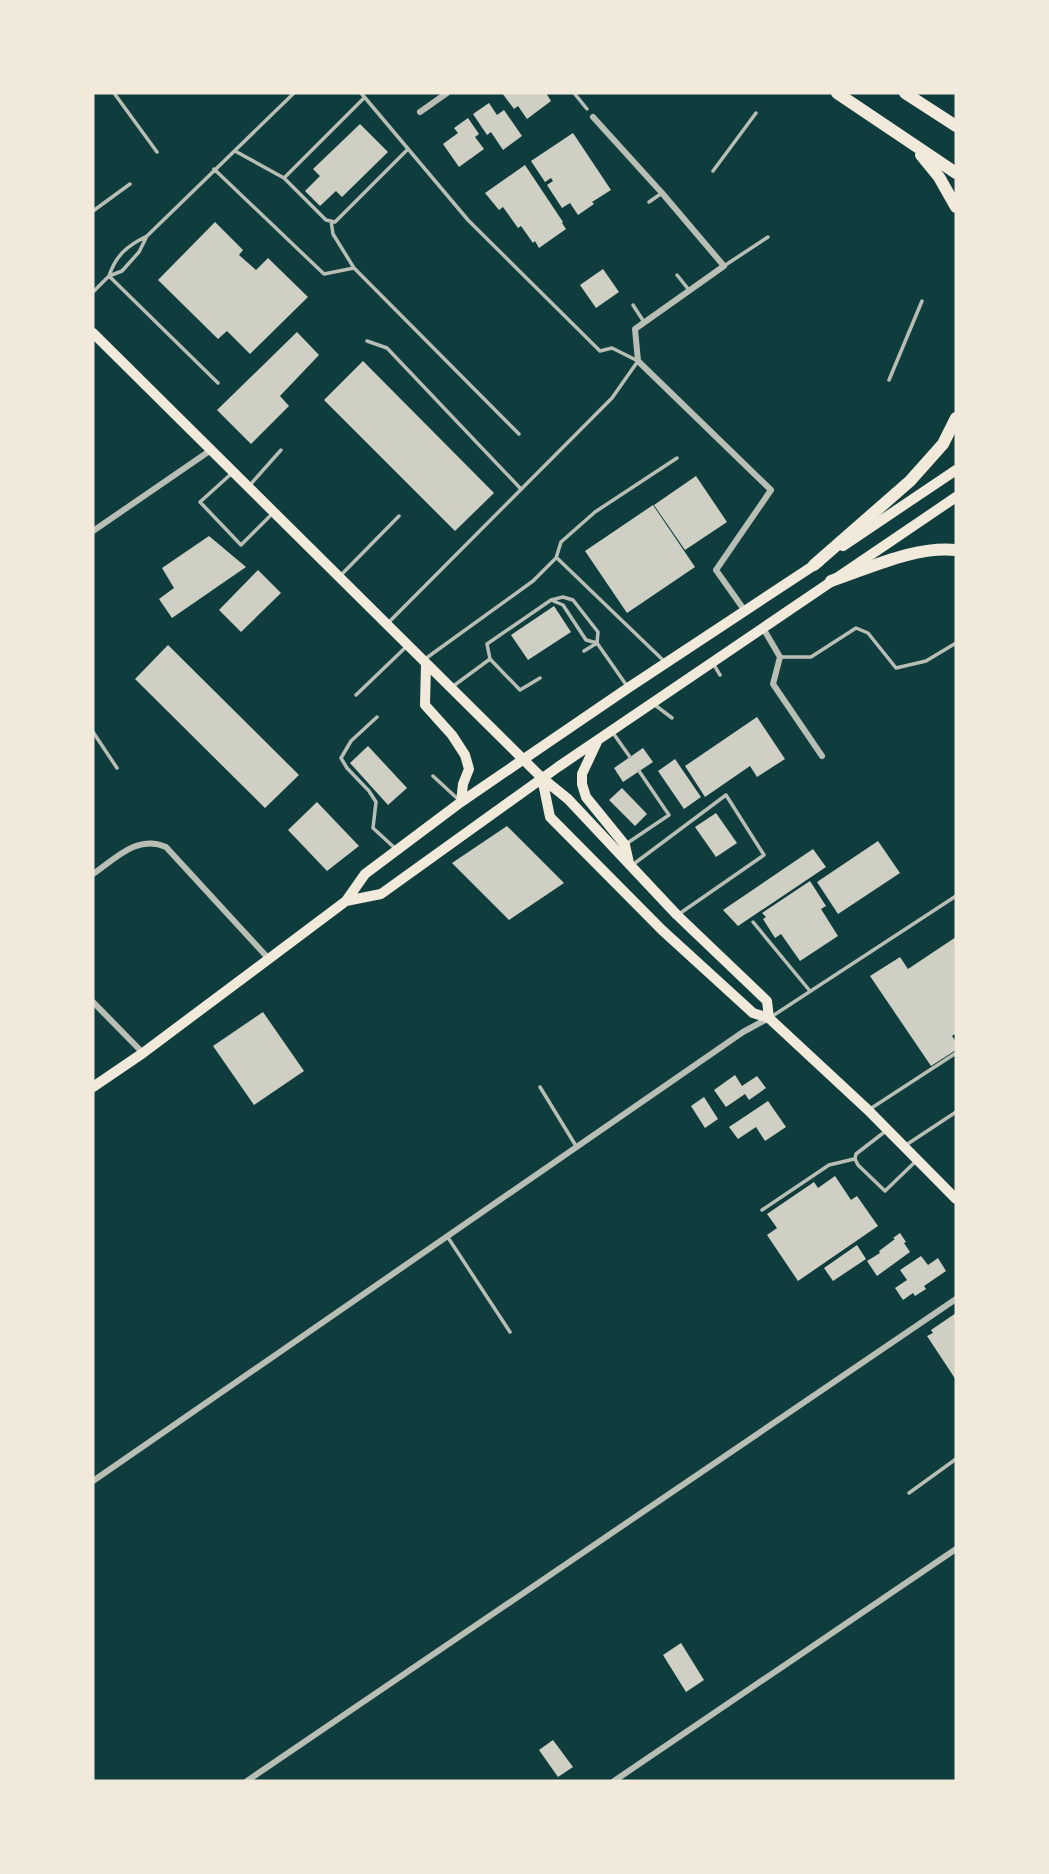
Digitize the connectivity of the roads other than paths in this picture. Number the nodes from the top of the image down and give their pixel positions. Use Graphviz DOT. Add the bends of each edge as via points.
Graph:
graph roads {
  1 [pos="114,93"];
  2 [pos="293,93"];
  3 [pos="360,93"];
  4 [pos="447,93"];
  5 [pos="574,93"];
  6 [pos="837,93"];
  7 [pos="905,93"];
  8 [pos="364,97"];
  9 [pos="587,109"];
  10 [pos="420,112"];
  11 [pos="756,113"];
  12 [pos="593,117"];
  13 [pos="956,126"];
  14 [pos="912,144"];
  15 [pos="408,149"];
  16 [pos="234,150"];
  17 [pos="157,152"];
  18 [pos="214,169"];
  19 [pos="713,171"];
  20 [pos="956,173"];
  21 [pos="284,178"];
  22 [pos="130,184"];
  23 [pos="662,193"];
  24 [pos="649,202"];
  25 [pos="956,207"];
  26 [pos="93,211"];
  27 [pos="329,220"];
  28 [pos="147,236"];
  29 [pos="768,237"];
  30 [pos="724,266"];
  31 [pos="354,268"];
  32 [pos="677,275"];
  33 [pos="109,276"];
  34 [pos="689,290"];
  35 [pos="93,292"];
  36 [pos="922,301"];
  37 [pos="633,305"];
  38 [pos="644,322"];
  39 [pos="93,333"];
  40 [pos="367,341"];
  41 [pos="638,360"];
  42 [pos="889,380"];
  43 [pos="218,383"];
  44 [pos="956,418"];
  45 [pos="519,434"];
  46 [pos="211,450"];
  47 [pos="281,450"];
  48 [pos="677,458"];
  49 [pos="956,470"];
  50 [pos="233,472"];
  51 [pos="248,487"];
  52 [pos="521,489"];
  53 [pos="956,497"];
  54 [pos="273,512"];
  55 [pos="399,516"];
  56 [pos="93,531"];
  57 [pos="956,550"];
  58 [pos="556,558"];
  59 [pos="814,565"];
  60 [pos="339,578"];
  61 [pos="831,581"];
  62 [pos="551,600"];
  63 [pos="745,611"];
  64 [pos="386,625"];
  65 [pos="763,628"];
  66 [pos="597,643"];
  67 [pos="956,643"];
  68 [pos="407,646"];
  69 [pos="584,651"];
  70 [pos="780,657"];
  71 [pos="490,659"];
  72 [pos="424,662"];
  73 [pos="667,663"];
  74 [pos="712,663"];
  75 [pos="720,675"];
  76 [pos="540,678"];
  77 [pos="628,688"];
  78 [pos="450,689"];
  79 [pos="356,695"];
  80 [pos="653,704"];
  81 [pos="377,717"];
  82 [pos="672,718"];
  83 [pos="612,731"];
  84 [pos="93,732"];
  85 [pos="597,741"];
  86 [pos="822,756"];
  87 [pos="630,757"];
  88 [pos="524,761"];
  89 [pos="117,768"];
  90 [pos="639,771"];
  91 [pos="433,776"];
  92 [pos="541,778"];
  93 [pos="461,802"];
  94 [pos="625,845"];
  95 [pos="397,850"];
  96 [pos="630,867"];
  97 [pos="93,874"];
  98 [pos="956,896"];
  99 [pos="346,901"];
  100 [pos="677,915"];
  101 [pos="753,922"];
  102 [pos="269,959"];
  103 [pos="810,991"];
  104 [pos="93,1002"];
  105 [pos="769,1018"];
  106 [pos="143,1053"];
  107 [pos="956,1053"];
  108 [pos="93,1087"];
  109 [pos="540,1087"];
  110 [pos="868,1110"];
  111 [pos="956,1112"];
  112 [pos="887,1130"];
  113 [pos="576,1146"];
  114 [pos="904,1147"];
  115 [pos="855,1159"];
  116 [pos="918,1160"];
  117 [pos="956,1199"];
  118 [pos="762,1210"];
  119 [pos="447,1236"];
  120 [pos="956,1299"];
  121 [pos="510,1332"];
  122 [pos="956,1460"];
  123 [pos="93,1480"];
  124 [pos="909,1493"];
  125 [pos="956,1549"];
  126 [pos="247,1781"];
  127 [pos="614,1781"];
  1 -- 17 [label="lane"];
  2 -- 16 [label="lane"];
  3 -- 8 [label="lane"];
  4 -- 10 [label="street"];
  5 -- 9 [label="lane"];
  6 -- 14 [label="highway"];
  7 -- 13 [label="highway"];
  8 -- 15 [label="lane"];
  8 -- 21 [label="lane"];
  11 -- 19 [label="lane"];
  12 -- 23 [label="street"];
  14 -- 20 [label="highway"];
  14 -- 25 [label="highway"];
  15 -- 27 [label="lane" via="335,222"];
  15 -- 41 [label="lane" via="468,220 600,351 612,348"];
  16 -- 18 [label="lane"];
  16 -- 21 [label="lane"];
  18 -- 28 [label="lane"];
  18 -- 31 [label="lane" via="324,274"];
  21 -- 27 [label="lane"];
  22 -- 26 [label="lane"];
  23 -- 24 [label="lane"];
  23 -- 30 [label="street"];
  27 -- 31 [label="lane"];
  28 -- 33 [label="lane" via="130,245"];
  28 -- 33 [label="lane" via="122,271"];
  29 -- 30 [label="lane"];
  30 -- 34 [label="street"];
  31 -- 45 [label="lane"];
  32 -- 34 [label="lane"];
  33 -- 35 [label="lane"];
  33 -- 43 [label="lane"];
  34 -- 38 [label="street"];
  36 -- 42 [label="lane"];
  37 -- 38 [label="lane"];
  38 -- 41 [label="street" via="635,329"];
  39 -- 46 [label="main road"];
  40 -- 52 [label="lane" via="387,348"];
  41 -- 52 [label="lane" via="612,398"];
  41 -- 63 [label="street" via="771,490 716,570"];
  44 -- 59 [label="highway" via="943,444 911,481"];
  46 -- 50 [label="main road"];
  46 -- 56 [label="street"];
  47 -- 51 [label="lane"];
  48 -- 58 [label="lane" via="595,512 561,542"];
  49 -- 59 [label="main road"];
  50 -- 51 [label="main road"];
  50 -- 54 [label="lane" via="200,502 241,545"];
  51 -- 54 [label="main road"];
  52 -- 64 [label="lane"];
  53 -- 61 [label="main road"];
  54 -- 60 [label="main road"];
  55 -- 60 [label="lane"];
  57 -- 61 [label="highway" via="909,554"];
  58 -- 72 [label="lane" via="533,581"];
  58 -- 73 [label="lane"];
  59 -- 63 [label="main road"];
  60 -- 64 [label="main road"];
  61 -- 65 [label="main road"];
  62 -- 66 [label="lane" via="563,605 586,640"];
  62 -- 66 [label="lane" via="573,600 598,632"];
  62 -- 71 [label="lane" via="487,644"];
  63 -- 73 [label="main road"];
  64 -- 68 [label="main road"];
  65 -- 70 [label="street"];
  65 -- 74 [label="main road"];
  66 -- 69 [label="lane"];
  66 -- 77 [label="lane"];
  67 -- 70 [label="lane" via="926,661 896,668 868,633 856,628 810,657"];
  68 -- 72 [label="main road"];
  68 -- 79 [label="lane"];
  70 -- 86 [label="street" via="773,684"];
  71 -- 76 [label="lane" via="520,690"];
  71 -- 78 [label="lane"];
  72 -- 78 [label="main road"];
  72 -- 93 [label="main road" via="425,705 452,735 469,769"];
  73 -- 77 [label="main road"];
  74 -- 75 [label="lane"];
  74 -- 80 [label="main road"];
  77 -- 88 [label="main road"];
  78 -- 88 [label="main road"];
  80 -- 82 [label="lane"];
  80 -- 83 [label="main road"];
  81 -- 95 [label="lane" via="351,741 341,758 376,802 373,828"];
  83 -- 85 [label="main road"];
  83 -- 87 [label="lane"];
  84 -- 89 [label="lane"];
  85 -- 92 [label="main road"];
  85 -- 94 [label="main road" via="582,784 586,797"];
  88 -- 92 [label="main road"];
  88 -- 93 [label="main road"];
  90 -- 94 [label="lane" via="669,815"];
  91 -- 93 [label="lane"];
  92 -- 96 [label="main road" via="568,799"];
  92 -- 99 [label="main road" via="381,894"];
  92 -- 105 [label="main road" via="550,817 662,930 753,1013"];
  93 -- 95 [label="main road"];
  94 -- 96 [label="main road"];
  95 -- 99 [label="main road" via="365,874"];
  96 -- 100 [label="main road"];
  96 -- 100 [label="lane" via="726,795 764,855"];
  97 -- 102 [label="street" via="136,845 146,842 166,847"];
  98 -- 103 [label="lane"];
  99 -- 102 [label="main road"];
  100 -- 105 [label="main road" via="767,1001"];
  101 -- 103 [label="lane"];
  102 -- 106 [label="main road"];
  103 -- 105 [label="lane"];
  104 -- 106 [label="street"];
  105 -- 110 [label="main road"];
  105 -- 113 [label="street"];
  106 -- 108 [label="main road"];
  107 -- 110 [label="lane"];
  109 -- 113 [label="lane"];
  110 -- 112 [label="main road"];
  111 -- 114 [label="lane"];
  112 -- 114 [label="main road"];
  112 -- 115 [label="lane"];
  113 -- 119 [label="street"];
  114 -- 116 [label="main road"];
  115 -- 116 [label="lane" via="885,1191"];
  115 -- 118 [label="lane" via="829,1165"];
  116 -- 117 [label="main road"];
  119 -- 121 [label="lane"];
  119 -- 123 [label="street"];
  120 -- 126 [label="street"];
  122 -- 124 [label="lane"];
  125 -- 127 [label="street"];
}
